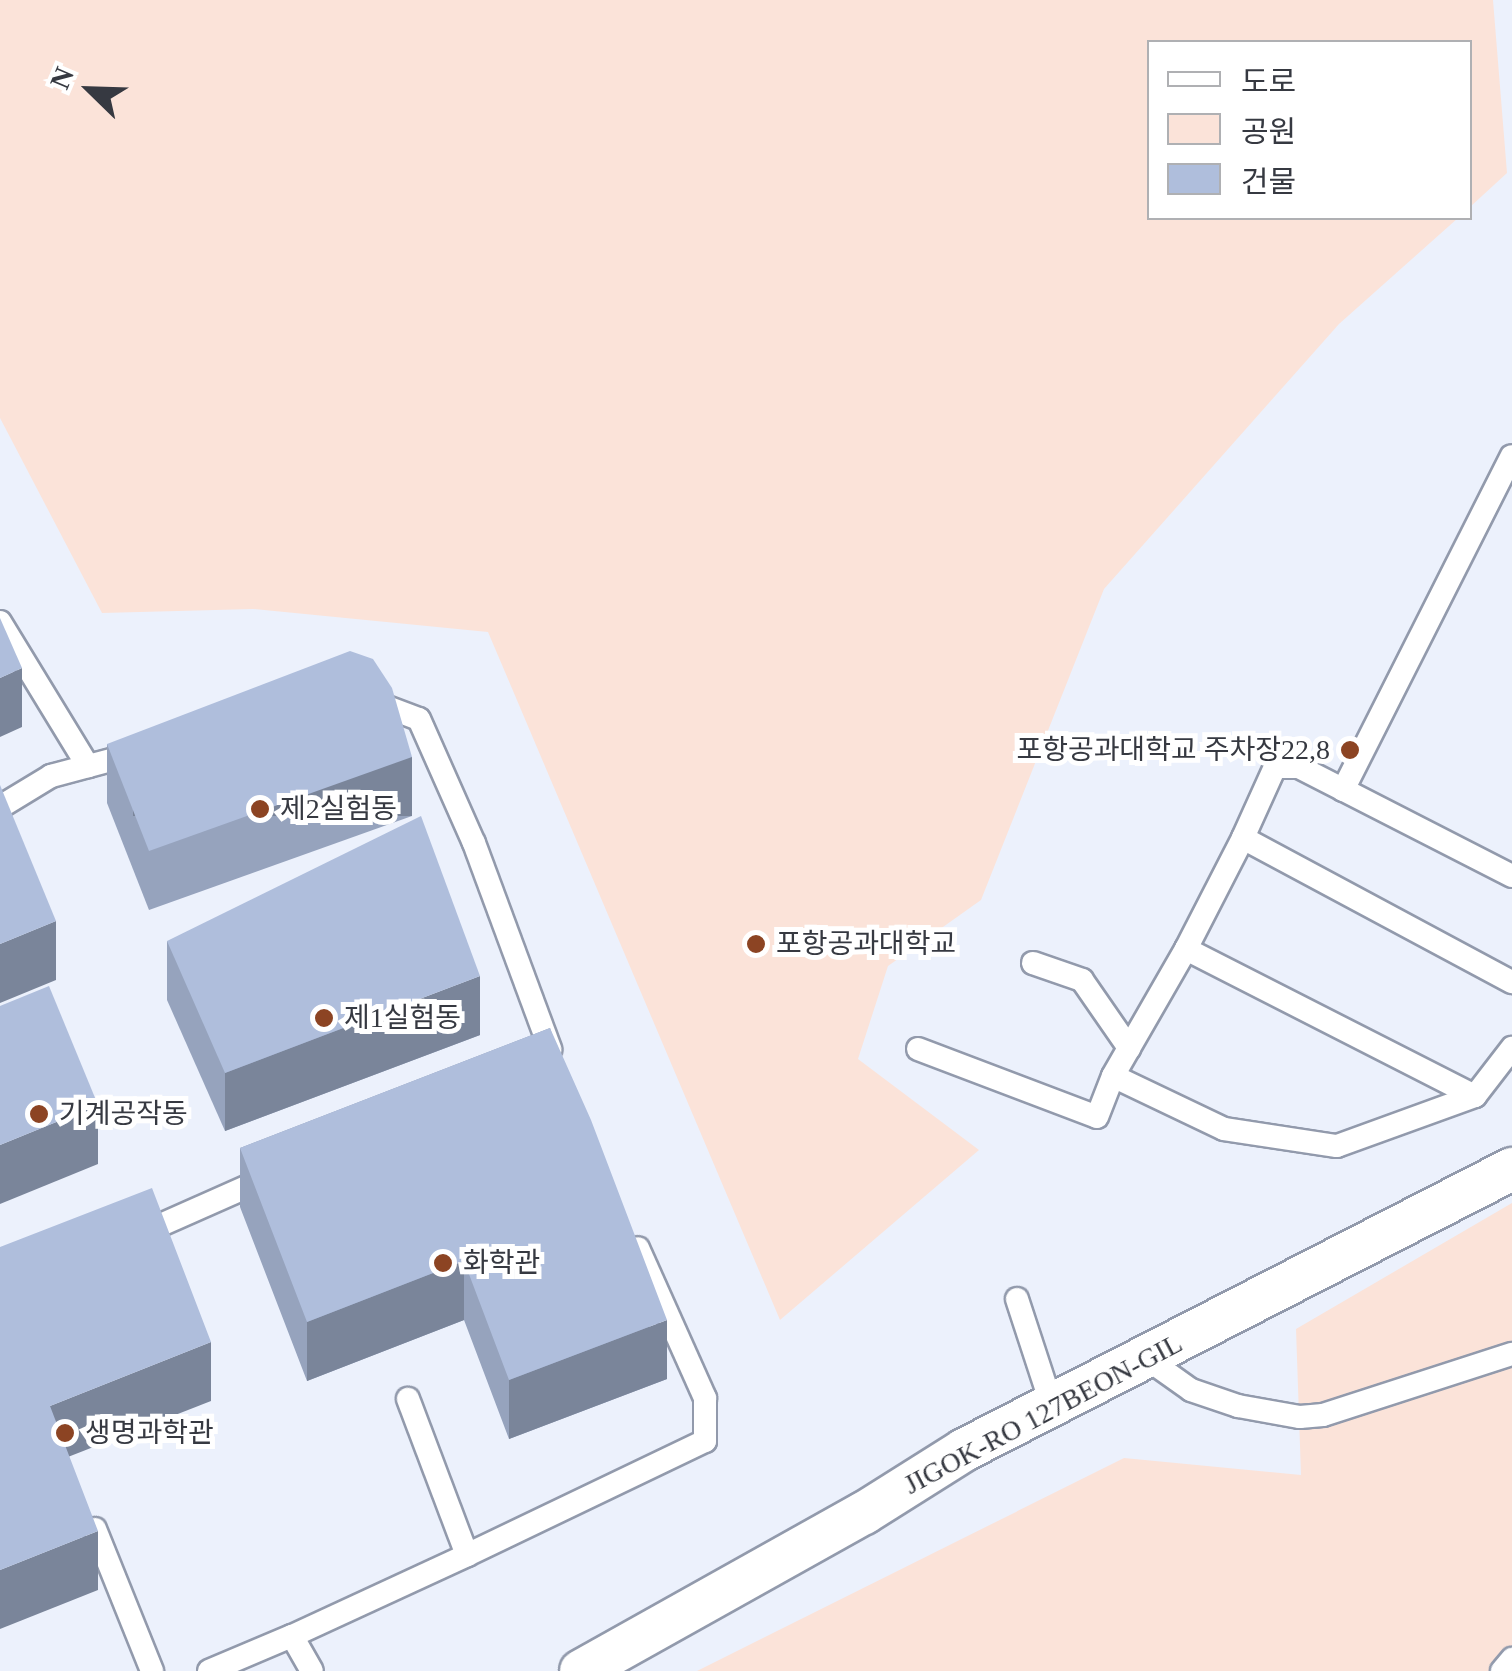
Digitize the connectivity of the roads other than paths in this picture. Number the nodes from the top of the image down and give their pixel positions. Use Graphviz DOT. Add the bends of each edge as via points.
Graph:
graph roads {
  1 [pos="1512,456"];
  2 [pos="0,622"];
  3 [pos="348,693"];
  4 [pos="161,747"];
  5 [pos="88,766"];
  6 [pos="1343,790"];
  7 [pos="0,807"];
  8 [pos="1243,838"];
  9 [pos="1512,876"];
  10 [pos="1186,949"];
  11 [pos="1033,963"];
  12 [pos="1512,982"];
  13 [pos="1129,1048"];
  14 [pos="1512,1048"];
  15 [pos="918,1049"];
  16 [pos="547,1057"];
  17 [pos="1113,1076"];
  18 [pos="1475,1096"];
  19 [pos="287,1168"];
  20 [pos="1512,1170"];
  21 [pos="628,1223"];
  22 [pos="119,1243"];
  23 [pos="1017,1300"];
  24 [pos="1512,1354"];
  25 [pos="1146,1358"];
  26 [pos="408,1400"];
  27 [pos="1052,1406"];
  28 [pos="94,1529"];
  29 [pos="467,1554"];
  30 [pos="292,1636"];
  31 [pos="1512,1659"];
  32 [pos="152,1671"];
  33 [pos="209,1671"];
  34 [pos="312,1671"];
  35 [pos="581,1671"];
  36 [pos="1502,1671"];
  1 -- 6 [label="lane"];
  2 -- 5 [label="lane"];
  3 -- 16 [label="lane" via="419,719 474,843"];
  4 -- 5 [label="lane"];
  5 -- 7 [label="lane" via="51,776"];
  6 -- 8 [label="lane" via="1299,767 1275,766"];
  6 -- 9 [label="lane"];
  8 -- 10 [label="lane"];
  8 -- 12 [label="lane"];
  10 -- 13 [label="lane"];
  10 -- 18 [label="lane"];
  11 -- 13 [label="lane" via="1082,980"];
  13 -- 17 [label="lane"];
  14 -- 18 [label="lane"];
  15 -- 17 [label="lane" via="1097,1117"];
  17 -- 18 [label="lane" via="1224,1129 1337,1146"];
  19 -- 22 [label="lane"];
  20 -- 25 [label="street, JIGOK-RO 127BEON-GIL"];
  21 -- 29 [label="lane" via="704,1398 705,1440"];
  23 -- 27 [label="lane"];
  24 -- 25 [label="lane" via="1300,1417 1191,1390"];
  25 -- 27 [label="street, JIGOK-RO 127BEON-GIL"];
  26 -- 29 [label="lane"];
  27 -- 35 [label="street, JIGOK-RO 127BEON-GIL"];
  28 -- 32 [label="lane"];
  29 -- 30 [label="lane"];
  30 -- 33 [label="lane"];
  30 -- 34 [label="lane"];
  31 -- 36 [label="lane"];
}
